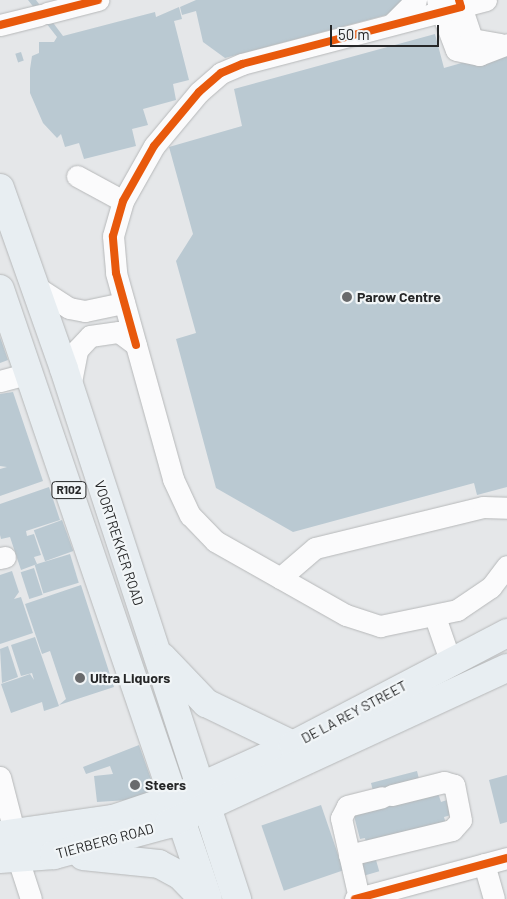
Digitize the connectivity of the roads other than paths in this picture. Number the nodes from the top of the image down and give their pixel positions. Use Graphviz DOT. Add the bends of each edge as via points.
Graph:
graph roads {
  1 [pos="98,0"];
  2 [pos="416,0"];
  3 [pos="486,0"];
  4 [pos="449,5"];
  5 [pos="52,8"];
  6 [pos="0,25"];
  7 [pos="388,28"];
  8 [pos="506,44"];
  9 [pos="77,176"];
  10 [pos="0,188"];
  11 [pos="123,201"];
  12 [pos="119,282"];
  13 [pos="35,286"];
  14 [pos="0,289"];
  15 [pos="124,303"];
  16 [pos="100,310"];
  17 [pos="136,345"];
  18 [pos="29,373"];
  19 [pos="0,381"];
  20 [pos="70,388"];
  21 [pos="507,508"];
  22 [pos="507,566"];
  23 [pos="280,578"];
  24 [pos="435,617"];
  25 [pos="507,633"];
  26 [pos="148,635"];
  27 [pos="507,653"];
  28 [pos="450,660"];
  29 [pos="507,668"];
  30 [pos="293,745"];
  31 [pos="0,777"];
  32 [pos="191,804"];
  33 [pos="8,847"];
  34 [pos="54,855"];
  35 [pos="349,855"];
  36 [pos="507,858"];
  37 [pos="484,864"];
  38 [pos="357,898"];
  39 [pos="31,899"];
  40 [pos="203,899"];
  41 [pos="208,899"];
  42 [pos="237,899"];
  43 [pos="494,899"];
  1 -- 5 [label="street"];
  2 -- 7 [label="street"];
  3 -- 4 [label="street"];
  4 -- 7 [label="street"];
  4 -- 8 [label="street" via="456,50 479,54"];
  5 -- 6 [label="street"];
  7 -- 11 [label="street" via="242,64 221,73 199,92 154,146"];
  9 -- 11 [label="street"];
  10 -- 13 [label="main road, VOORTREKKER ROAD / R102"];
  11 -- 12 [label="street" via="113,236"];
  12 -- 15 [label="street"];
  12 -- 16 [label="street"];
  13 -- 16 [label="street" via="69,308"];
  13 -- 20 [label="main road, VOORTREKKER ROAD / R102"];
  14 -- 18 [label="main road, VOORTREKKER ROAD / R102"];
  15 -- 16 [label="street"];
  15 -- 17 [label="street"];
  17 -- 20 [label="street" via="119,332 90,336 77,350"];
  17 -- 23 [label="street" via="173,479 190,515 215,540"];
  18 -- 19 [label="street"];
  18 -- 32 [label="main road, VOORTREKKER ROAD / R102"];
  20 -- 26 [label="main road, VOORTREKKER ROAD / R102"];
  21 -- 23 [label="street" via="483,507 315,548"];
  22 -- 24 [label="street" via="474,601"];
  23 -- 24 [label="street" via="346,615 380,626"];
  24 -- 28 [label="street"];
  25 -- 28 [label="main road, DE LA REY STREET"];
  26 -- 30 [label="main road" via="178,677 200,699 238,722"];
  26 -- 32 [label="main road, VOORTREKKER ROAD / R102"];
  27 -- 28 [label="main road" via="472,667"];
  28 -- 30 [label="main road, DE LA REY STREET"];
  29 -- 32 [label="main road, DE LA REY STREET"];
  30 -- 32 [label="main road, DE LA REY STREET"];
  31 -- 33 [label="street"];
  32 -- 33 [label="main road, TIERBERG ROAD" via="113,819"];
  32 -- 34 [label="main road, TIERBERG ROAD"];
  32 -- 41 [label="main road, VOORTREKKER ROAD / R102"];
  32 -- 42 [label="main road, VOORTREKKER ROAD / R102"];
  33 -- 34 [label="main road, TIERBERG ROAD"];
  33 -- 39 [label="street"];
  34 -- 40 [label="main road" via="159,864 180,875"];
  35 -- 35 [label="street" via="341,818 347,806 444,782 454,786 461,820 452,830"];
  35 -- 38 [label="street"];
  36 -- 37 [label="street"];
  37 -- 38 [label="street"];
  37 -- 43 [label="street"];
}
